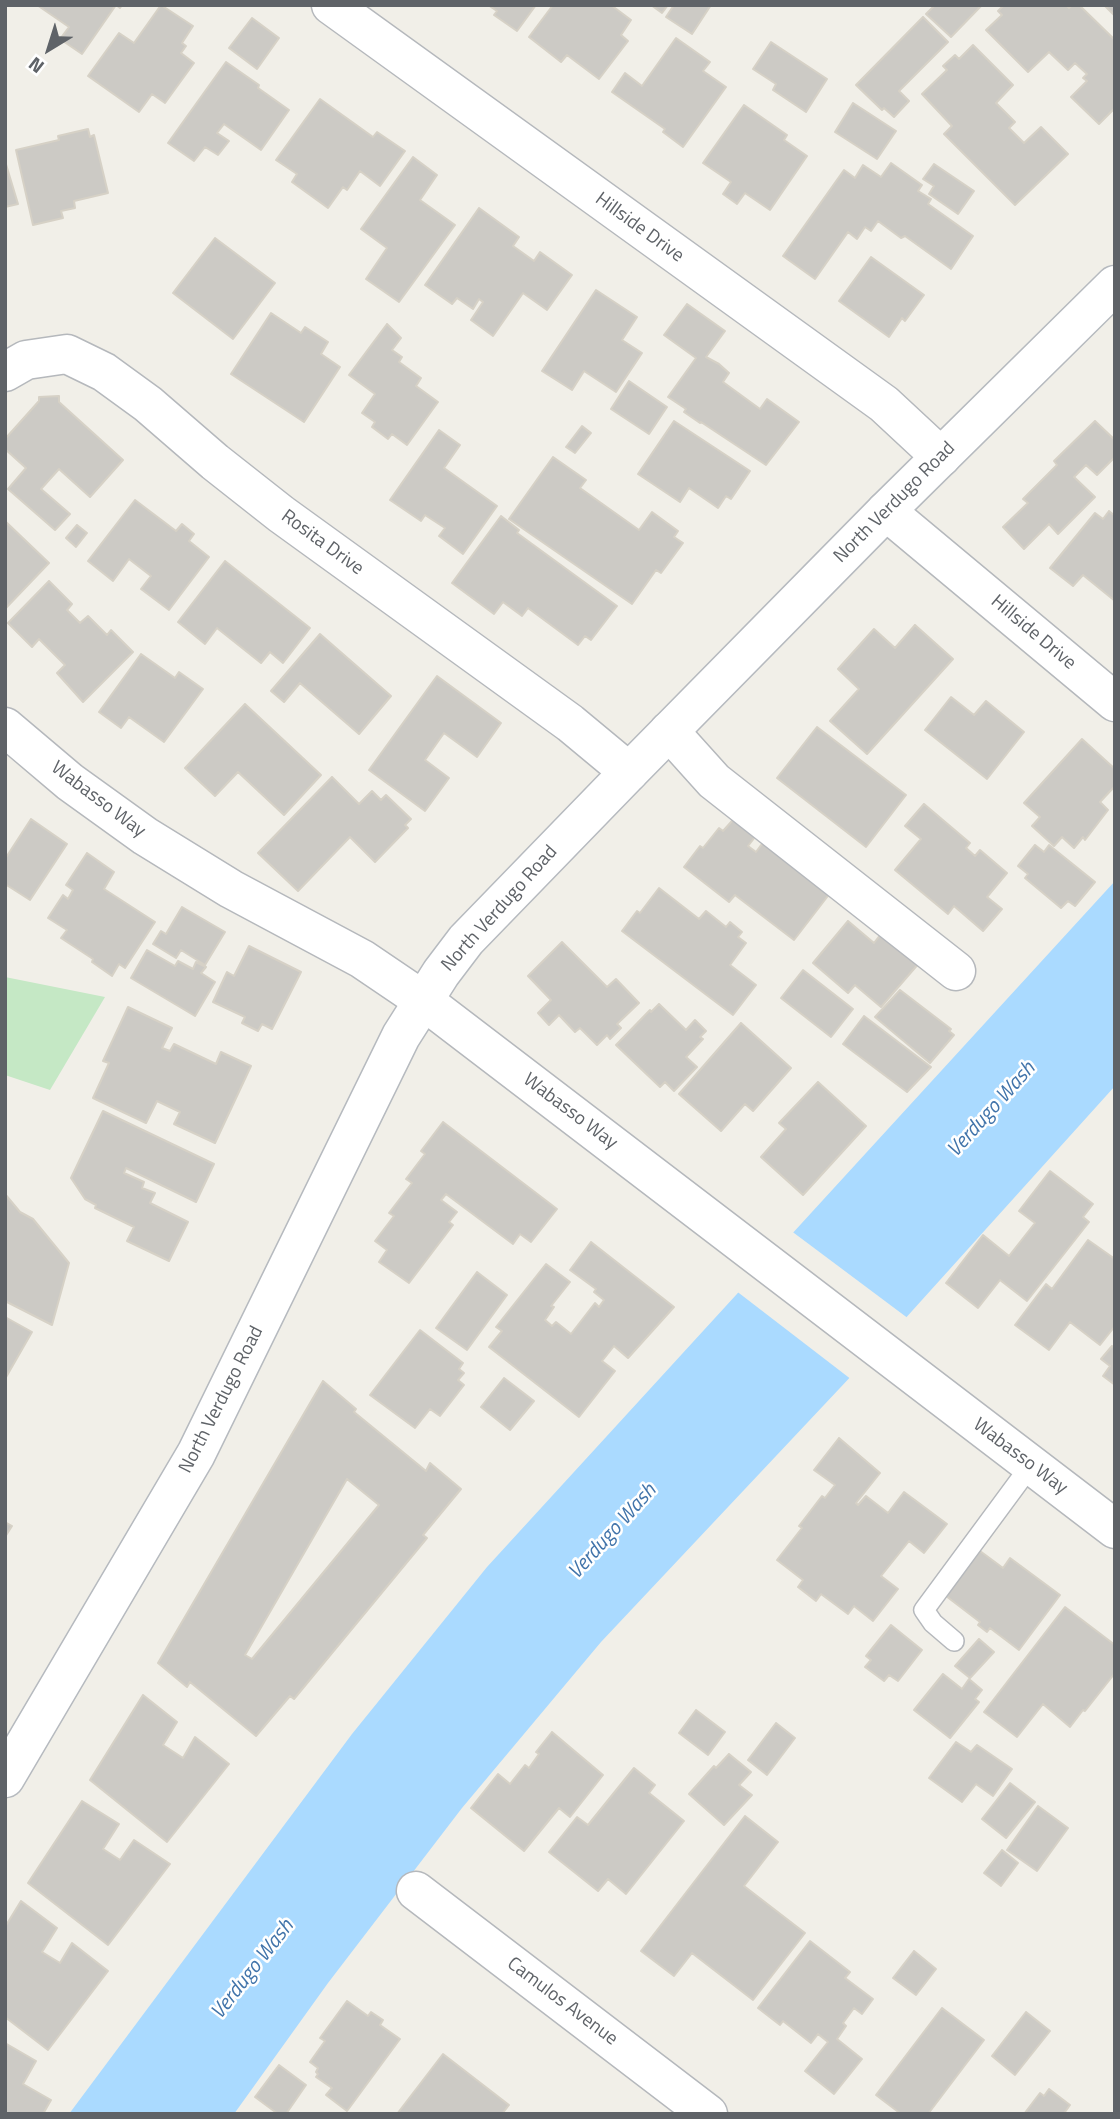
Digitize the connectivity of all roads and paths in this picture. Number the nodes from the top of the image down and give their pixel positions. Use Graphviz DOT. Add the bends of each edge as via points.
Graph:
graph roads {
  1 [pos="331,5"];
  2 [pos="1115,285"];
  3 [pos="5,372"];
  4 [pos="941,457"];
  5 [pos="886,511"];
  6 [pos="1115,702"];
  7 [pos="5,727"];
  8 [pos="669,731"];
  9 [pos="629,772"];
  10 [pos="956,971"];
  11 [pos="424,1001"];
  12 [pos="1031,1465"];
  13 [pos="1115,1529"];
  14 [pos="954,1641"];
  15 [pos="12,1753"];
  16 [pos="416,1891"];
  17 [pos="708,2114"];
  1 -- 4 [label="street, Hillside Drive" via="884,404"];
  2 -- 4 [label="street, North Verdugo Road"];
  3 -- 9 [label="street, Rosita Drive" via="26,360 67,354 104,372 282,514 570,723"];
  4 -- 5 [label="street, North Verdugo Road"];
  5 -- 6 [label="street, Hillside Drive"];
  5 -- 8 [label="street, North Verdugo Road"];
  7 -- 11 [label="street, Wabasso Way" via="70,782 145,835 231,890 362,959"];
  8 -- 9 [label="street, North Verdugo Road"];
  8 -- 10 [label="street" via="714,781"];
  9 -- 11 [label="street, North Verdugo Road" via="467,940"];
  11 -- 12 [label="street, Wabasso Way"];
  11 -- 15 [label="street, North Verdugo Road" via="401,1036 196,1454"];
  12 -- 13 [label="street, Wabasso Way"];
  12 -- 14 [label="lane" via="924,1610"];
  16 -- 17 [label="street, Camulos Avenue"];
}
